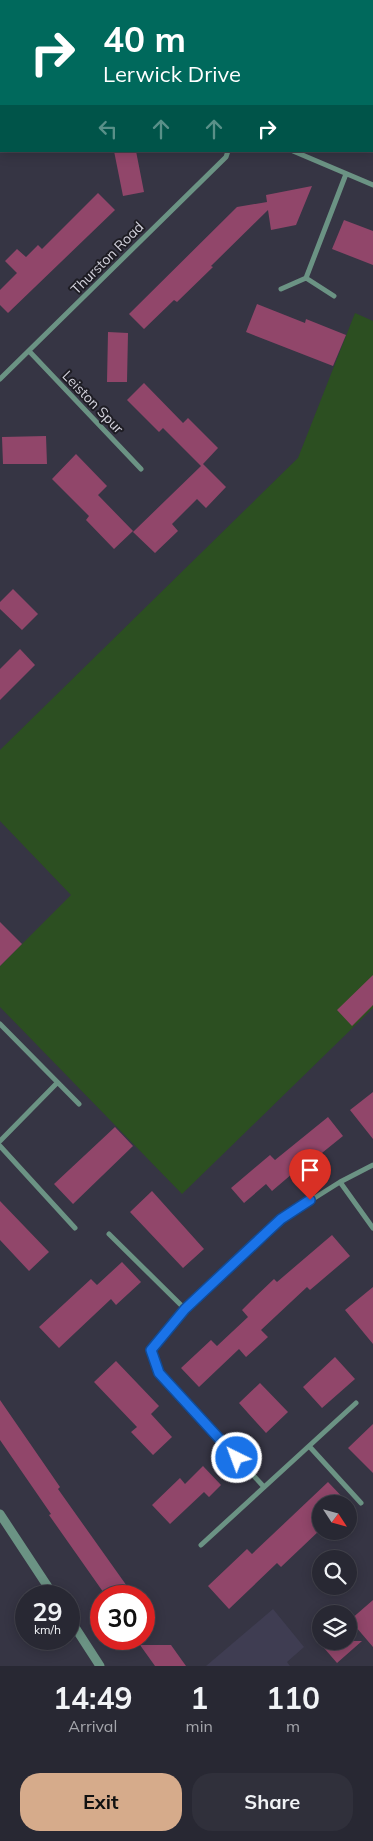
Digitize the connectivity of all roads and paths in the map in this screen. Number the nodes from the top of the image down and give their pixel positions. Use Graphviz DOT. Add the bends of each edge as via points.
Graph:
graph roads {
  1 [pos="228,152"];
  2 [pos="295,152"];
  3 [pos="346,174"];
  4 [pos="373,185"];
  5 [pos="306,278"];
  6 [pos="281,289"];
  7 [pos="334,296"];
  8 [pos="29,351"];
  9 [pos="0,379"];
  10 [pos="142,469"];
  11 [pos="0,1024"];
  12 [pos="57,1083"];
  13 [pos="80,1104"];
  14 [pos="0,1141"];
  15 [pos="0,1146"];
  16 [pos="373,1165"];
  17 [pos="340,1182"];
  18 [pos="75,1228"];
  19 [pos="373,1228"];
  20 [pos="110,1234"];
  21 [pos="185,1309"];
  22 [pos="356,1403"];
  23 [pos="309,1446"];
  24 [pos="264,1487"];
  25 [pos="361,1503"];
  26 [pos="0,1514"];
  27 [pos="201,1545"];
  28 [pos="47,1585"];
  29 [pos="80,1635"];
  30 [pos="100,1666"];
  1 -- 8 [label="street, Thurston Road"];
  2 -- 3 [label="street"];
  3 -- 4 [label="street"];
  3 -- 5 [label="street"];
  5 -- 6 [label="street"];
  5 -- 7 [label="street"];
  8 -- 9 [label="street, Thurston Road"];
  8 -- 10 [label="street, Leiston Spur"];
  11 -- 12 [label="street"];
  12 -- 13 [label="street"];
  12 -- 14 [label="street"];
  15 -- 18 [label="street"];
  16 -- 17 [label="street"];
  17 -- 19 [label="street"];
  17 -- 21 [label="street" via="281,1219"];
  20 -- 21 [label="street"];
  21 -- 24 [label="street" via="151,1350 159,1373"];
  22 -- 23 [label="street"];
  23 -- 24 [label="street"];
  23 -- 25 [label="street"];
  24 -- 27 [label="street"];
  26 -- 28 [label="street"];
  29 -- 30 [label="street"];
}
